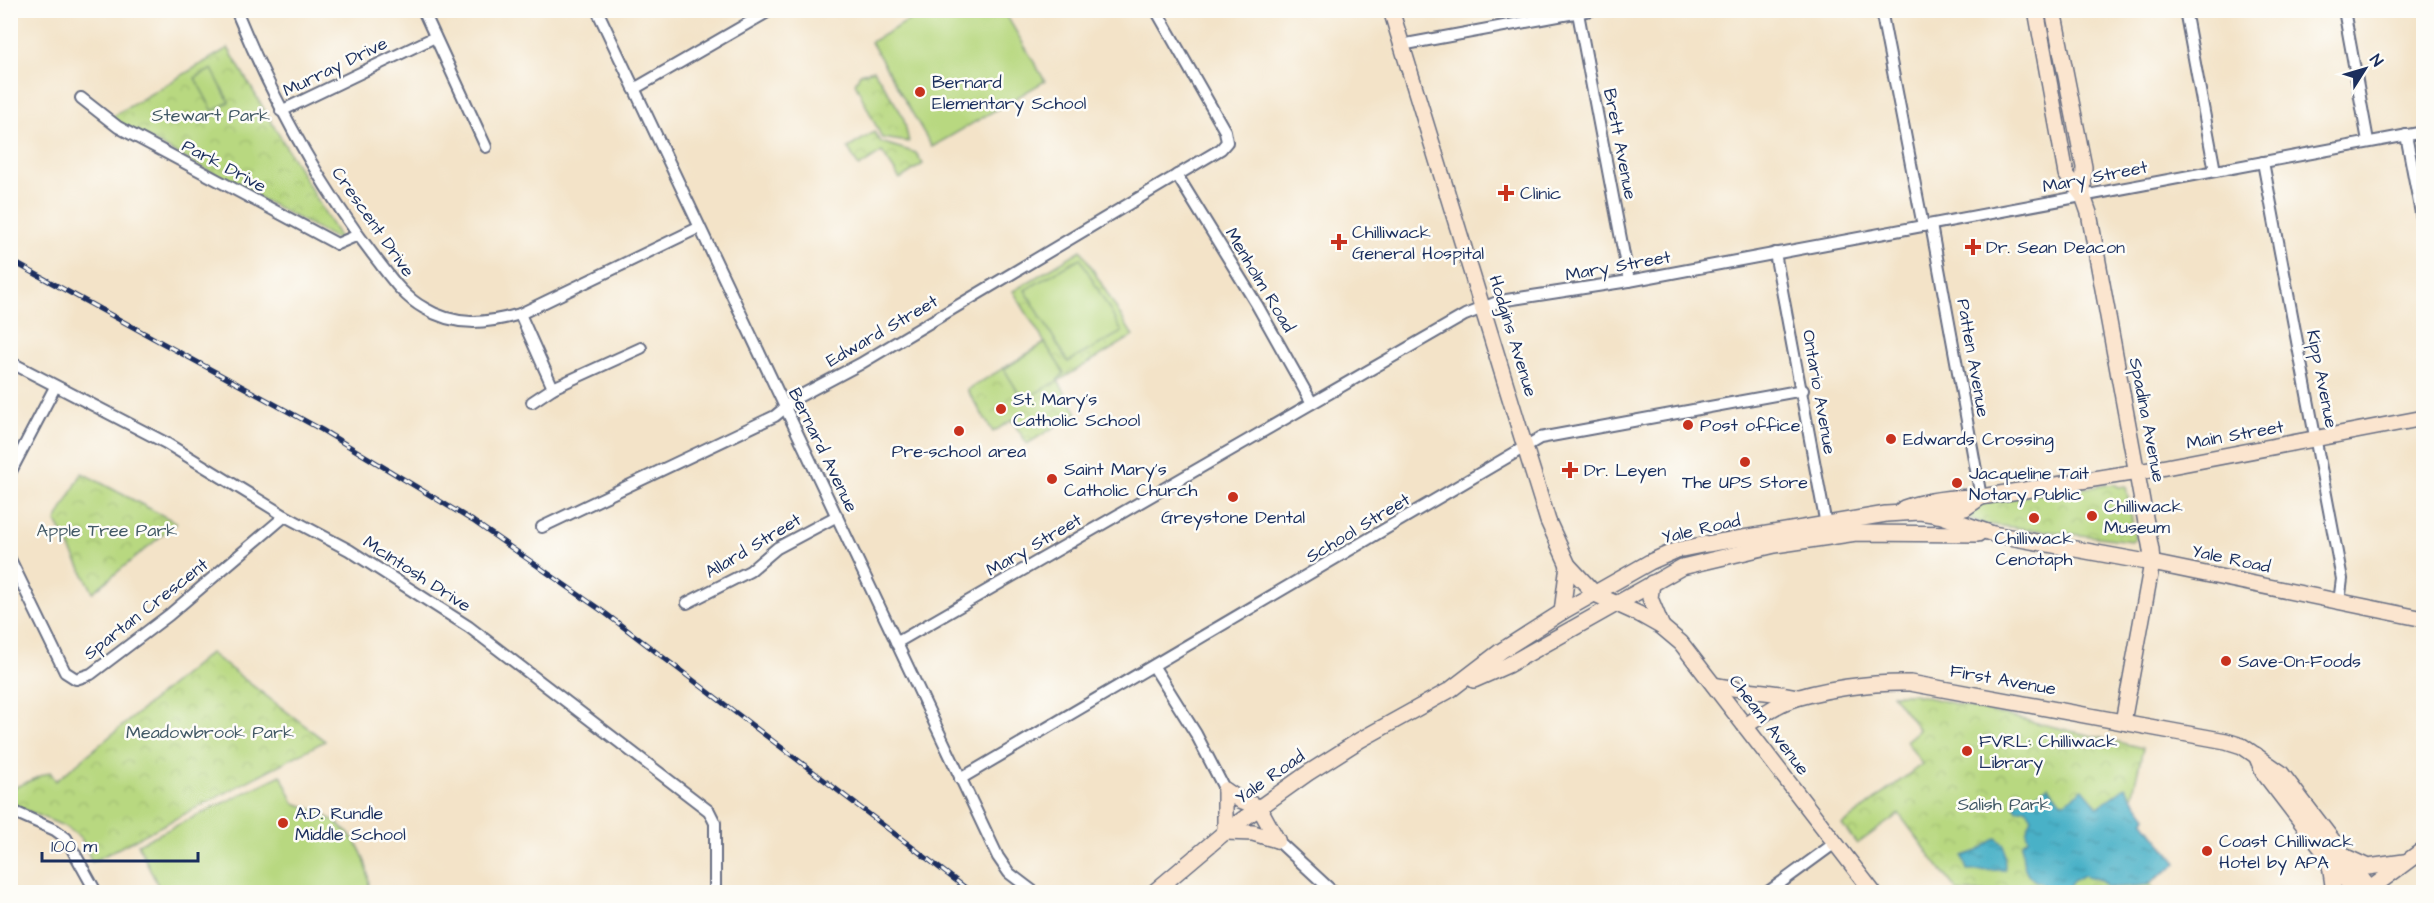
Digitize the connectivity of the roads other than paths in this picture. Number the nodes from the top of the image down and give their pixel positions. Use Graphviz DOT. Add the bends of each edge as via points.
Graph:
graph roads {
  1 [pos="236,10"];
  2 [pos="423,10"];
  3 [pos="597,10"];
  4 [pos="771,10"];
  5 [pos="1156,10"];
  6 [pos="1391,10"];
  7 [pos="1591,10"];
  8 [pos="1881,10"];
  9 [pos="2036,10"];
  10 [pos="2053,10"];
  11 [pos="2185,10"];
  12 [pos="2344,10"];
  13 [pos="1578,13"];
  14 [pos="435,37"];
  15 [pos="1401,45"];
  16 [pos="634,89"];
  17 [pos="81,98"];
  18 [pos="281,111"];
  19 [pos="2424,132"];
  20 [pos="2406,135"];
  21 [pos="2368,141"];
  22 [pos="486,147"];
  23 [pos="2263,162"];
  24 [pos="2215,171"];
  25 [pos="1177,175"];
  26 [pos="2083,196"];
  27 [pos="1927,226"];
  28 [pos="698,228"];
  29 [pos="2424,229"];
  30 [pos="358,235"];
  31 [pos="1775,253"];
  32 [pos="1629,281"];
  33 [pos="1484,306"];
  34 [pos="520,314"];
  35 [pos="641,348"];
  36 [pos="10,362"];
  37 [pos="55,387"];
  38 [pos="553,388"];
  39 [pos="1803,390"];
  40 [pos="532,402"];
  41 [pos="1312,403"];
  42 [pos="785,408"];
  43 [pos="2424,418"];
  44 [pos="2317,439"];
  45 [pos="1525,447"];
  46 [pos="2137,472"];
  47 [pos="10,473"];
  48 [pos="1981,497"];
  49 [pos="1886,514"];
  50 [pos="1940,515"];
  51 [pos="285,516"];
  52 [pos="837,516"];
  53 [pos="542,526"];
  54 [pos="1827,531"];
  55 [pos="1856,533"];
  56 [pos="1993,534"];
  57 [pos="10,559"];
  58 [pos="2152,562"];
  59 [pos="1568,565"];
  60 [pos="1652,583"];
  61 [pos="1594,594"];
  62 [pos="2339,602"];
  63 [pos="687,603"];
  64 [pos="1616,603"];
  65 [pos="1562,612"];
  66 [pos="2424,620"];
  67 [pos="1662,627"];
  68 [pos="896,643"];
  69 [pos="1154,667"];
  70 [pos="1714,685"];
  71 [pos="1450,690"];
  72 [pos="1798,697"];
  73 [pos="2123,722"];
  74 [pos="1745,726"];
  75 [pos="2256,755"];
  76 [pos="960,779"];
  77 [pos="1225,790"];
  78 [pos="1259,807"];
  79 [pos="10,810"];
  80 [pos="1226,832"];
  81 [pos="1277,840"];
  82 [pos="1835,843"];
  83 [pos="2424,849"];
  84 [pos="2326,853"];
  85 [pos="2344,856"];
  86 [pos="2407,861"];
  87 [pos="96,892"];
  88 [pos="715,892"];
  89 [pos="1034,892"];
  90 [pos="1154,892"];
  91 [pos="1333,892"];
  92 [pos="1768,892"];
  93 [pos="1873,892"];
  94 [pos="2334,892"];
  95 [pos="2366,892"];
  1 -- 18 [label="street, Crescent Drive"];
  2 -- 14 [label="street"];
  3 -- 16 [label="street, Bernard Avenue"];
  4 -- 16 [label="street"];
  5 -- 25 [label="street, Edward Street" via="1225,131 1227,142"];
  6 -- 15 [label="main road, Hodgins Avenue"];
  7 -- 13 [label="street"];
  8 -- 27 [label="street, Patten Avenue"];
  9 -- 26 [label="main road, Spadina Avenue" via="2066,174"];
  10 -- 26 [label="main road, Spadina Avenue" via="2084,167"];
  11 -- 24 [label="street"];
  12 -- 21 [label="street"];
  13 -- 15 [label="street"];
  13 -- 32 [label="street, Brett Avenue"];
  14 -- 18 [label="street, Murray Drive"];
  14 -- 22 [label="street"];
  15 -- 33 [label="main road, Hodgins Avenue"];
  16 -- 28 [label="street, Bernard Avenue"];
  17 -- 30 [label="street, Park Drive" via="118,127 337,244"];
  18 -- 30 [label="street, Crescent Drive"];
  19 -- 20 [label="street, Mary Street"];
  20 -- 21 [label="street, Mary Street"];
  20 -- 29 [label="street"];
  21 -- 23 [label="street, Mary Street"];
  23 -- 24 [label="street, Mary Street"];
  23 -- 44 [label="street, Kipp Avenue"];
  24 -- 26 [label="street, Mary Street"];
  25 -- 41 [label="street, Menholm Road"];
  25 -- 42 [label="street, Edward Street"];
  26 -- 27 [label="street, Mary Street"];
  26 -- 46 [label="main road, Spadina Avenue"];
  27 -- 31 [label="street, Mary Street"];
  27 -- 48 [label="street, Patten Avenue"];
  28 -- 34 [label="street, Crescent Drive"];
  28 -- 42 [label="street, Bernard Avenue"];
  30 -- 34 [label="street, Crescent Drive" via="401,291 437,315 465,323 497,321"];
  31 -- 32 [label="street, Mary Street"];
  31 -- 39 [label="street, Ontario Avenue"];
  32 -- 33 [label="street, Mary Street"];
  33 -- 41 [label="street, Mary Street"];
  33 -- 45 [label="main road, Hodgins Avenue"];
  34 -- 38 [label="street"];
  35 -- 38 [label="street"];
  36 -- 37 [label="street, McIntosh Drive"];
  37 -- 47 [label="street"];
  37 -- 51 [label="street, McIntosh Drive" via="166,442"];
  38 -- 40 [label="street"];
  39 -- 45 [label="street, School Street" via="1540,438"];
  39 -- 54 [label="street, Ontario Avenue"];
  41 -- 68 [label="street, Mary Street"];
  42 -- 52 [label="street, Bernard Avenue"];
  42 -- 53 [label="street, Edward Street"];
  43 -- 44 [label="main road, Main Street"];
  44 -- 46 [label="main road, Main Street"];
  44 -- 62 [label="street, Kipp Avenue" via="2342,579"];
  45 -- 59 [label="main road, Hodgins Avenue" via="1548,521"];
  45 -- 69 [label="street, School Street"];
  46 -- 48 [label="main road, Main Street"];
  46 -- 58 [label="main road, Spadina Avenue"];
  48 -- 49 [label="main road, Main Street" via="1921,502"];
  48 -- 50 [label="main road, Main Street" via="1965,508"];
  49 -- 50 [label="main road, Yale Road"];
  49 -- 54 [label="main road, Yale Road"];
  50 -- 55 [label="main road, Main Street"];
  50 -- 56 [label="main road, Yale Road"];
  51 -- 57 [label="street, Spartan Crescent" via="169,615 91,674 76,679 65,672"];
  51 -- 88 [label="street, McIntosh Drive" via="349,550 469,627 709,810 715,823"];
  52 -- 63 [label="street, Allard Street" via="777,548 750,571"];
  52 -- 68 [label="street, Bernard Avenue"];
  54 -- 55 [label="main road, Yale Road"];
  54 -- 60 [label="main road, Yale Road" via="1682,567"];
  54 -- 61 [label="main road, Yale Road" via="1677,550"];
  55 -- 56 [label="main road, Yale Road"];
  56 -- 58 [label="main road, Yale Road"];
  58 -- 62 [label="main road, Yale Road"];
  58 -- 73 [label="main road, Spadina Avenue"];
  59 -- 61 [label="main road, Hodgins Avenue"];
  59 -- 65 [label="main road"];
  60 -- 64 [label="main road, Yale Road"];
  60 -- 67 [label="main road" via="1650,598"];
  61 -- 64 [label="main road, Cheam Avenue"];
  61 -- 65 [label="main road, Yale Road"];
  62 -- 66 [label="main road, Yale Road"];
  64 -- 67 [label="main road, Cheam Avenue"];
  64 -- 71 [label="main road, Yale Road" via="1508,665"];
  65 -- 71 [label="main road, Yale Road"];
  67 -- 70 [label="main road, Cheam Avenue" via="1681,643"];
  68 -- 76 [label="street, Bernard Avenue"];
  69 -- 76 [label="street, School Street"];
  69 -- 77 [label="street"];
  70 -- 72 [label="main road"];
  70 -- 74 [label="main road, Cheam Avenue"];
  71 -- 78 [label="main road, Yale Road" via="1360,740"];
  72 -- 73 [label="main road, First Avenue" via="1910,683"];
  72 -- 74 [label="main road, First Avenue"];
  73 -- 75 [label="main road, First Avenue" via="2226,741"];
  74 -- 82 [label="main road, Cheam Avenue"];
  75 -- 84 [label="main road" via="2263,772"];
  75 -- 85 [label="main road, First Avenue" via="2281,773"];
  76 -- 89 [label="street, Bernard Avenue" via="1003,866 1017,882"];
  77 -- 78 [label="main road"];
  77 -- 80 [label="main road"];
  78 -- 80 [label="main road, Yale Road"];
  78 -- 81 [label="main road"];
  79 -- 87 [label="street" via="66,838"];
  80 -- 81 [label="main road" via="1253,833"];
  80 -- 90 [label="main road, Yale Road"];
  81 -- 91 [label="street"];
  82 -- 92 [label="street"];
  82 -- 93 [label="main road, Cheam Avenue"];
  83 -- 86 [label="main road"];
  84 -- 94 [label="main road"];
  84 -- 95 [label="main road"];
  85 -- 86 [label="main road" via="2368,867"];
  85 -- 95 [label="main road, First Avenue"];
  86 -- 95 [label="main road"];
}
